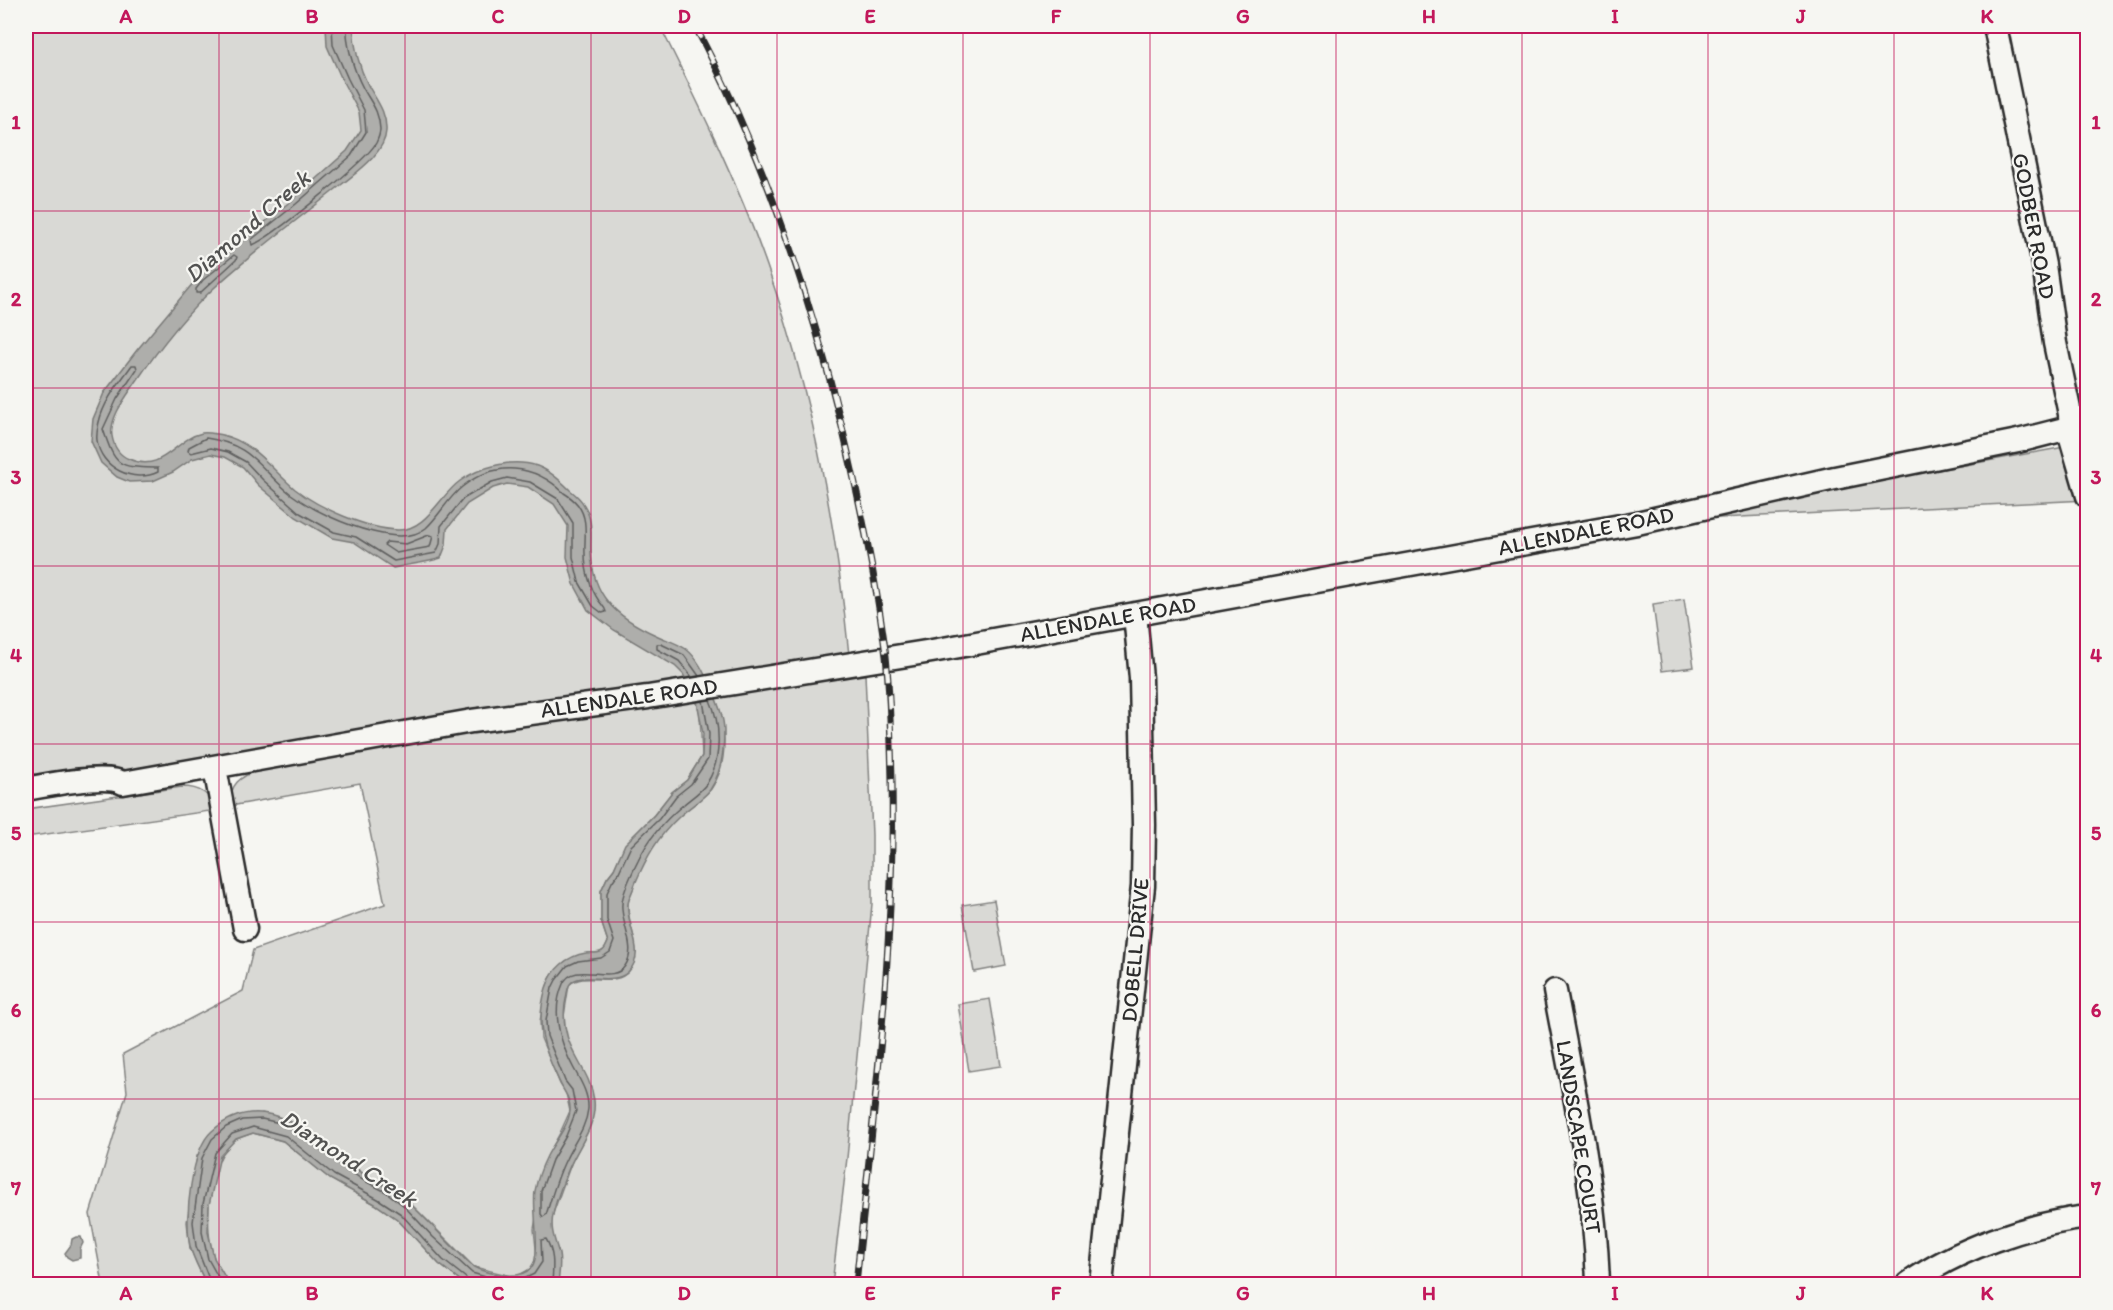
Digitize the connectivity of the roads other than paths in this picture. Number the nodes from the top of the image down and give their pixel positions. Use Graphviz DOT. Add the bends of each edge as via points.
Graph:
graph roads {
  1 [pos="1995,26"];
  2 [pos="2079,425"];
  3 [pos="2088,496"];
  4 [pos="1135,614"];
  5 [pos="215,768"];
  6 [pos="123,783"];
  7 [pos="26,789"];
  8 [pos="26,804"];
  9 [pos="245,929"];
  10 [pos="1555,991"];
  11 [pos="2088,1217"];
  12 [pos="1101,1284"];
  13 [pos="1598,1284"];
  14 [pos="1908,1284"];
  1 -- 2 [label="street, GODBER ROAD" via="2044,265 2054,334"];
  2 -- 3 [label="street, GODBER ROAD" via="2071,438"];
  2 -- 4 [label="street, ALLENDALE ROAD" via="1637,523"];
  4 -- 5 [label="street, ALLENDALE ROAD" via="648,697 462,722"];
  4 -- 12 [label="street, DOBELL DRIVE" via="1141,678 1143,886"];
  5 -- 6 [label="street, ALLENDALE ROAD"];
  5 -- 9 [label="street"];
  6 -- 7 [label="street, ALLENDALE ROAD" via="105,779"];
  6 -- 8 [label="street, ALLENDALE ROAD" via="109,792"];
  10 -- 13 [label="street, LANDSCAPE COURT" via="1592,1197"];
  11 -- 14 [label="street" via="1983,1245"];
}
